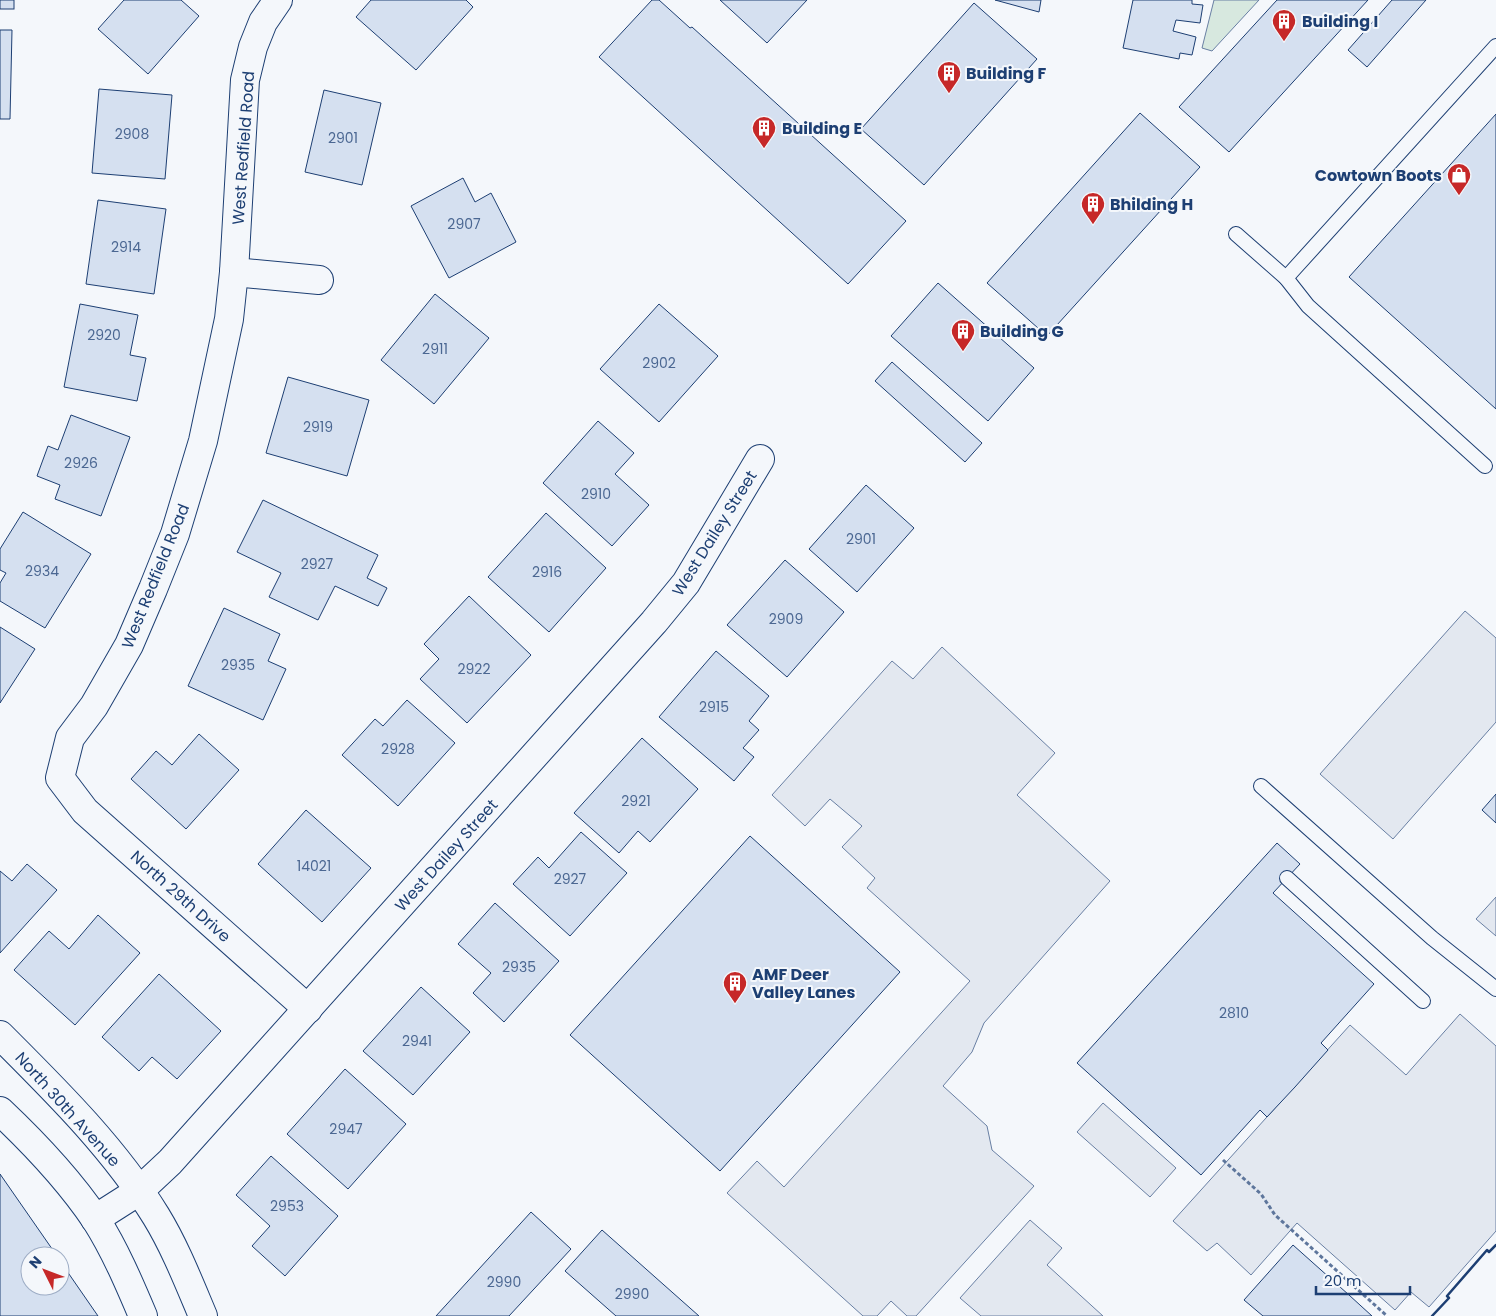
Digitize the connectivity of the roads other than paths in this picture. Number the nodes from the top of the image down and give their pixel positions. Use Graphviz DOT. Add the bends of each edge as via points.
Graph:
graph roads {
  1 [pos="278,0"];
  2 [pos="1496,46"];
  3 [pos="1236,234"];
  4 [pos="234,272"];
  5 [pos="1286,278"];
  6 [pos="319,280"];
  7 [pos="760,459"];
  8 [pos="1485,466"];
  9 [pos="60,778"];
  10 [pos="1261,786"];
  11 [pos="1287,878"];
  12 [pos="1495,985"];
  13 [pos="1423,1002"];
  14 [pos="308,1009"];
  15 [pos="0,1035"];
  16 [pos="0,1111"];
  17 [pos="138,1191"];
  18 [pos="96,1220"];
  19 [pos="143,1316"];
  20 [pos="203,1316"];
  1 -- 4 [label="street, West Redfield Road" via="263,22 253,47 246,80"];
  2 -- 5 [label="lane"];
  3 -- 5 [label="lane"];
  4 -- 6 [label="street"];
  4 -- 9 [label="street, West Redfield Road" via="229,319 203,441 175,534 129,645 94,706 70,738"];
  5 -- 8 [label="lane" via="1308,306"];
  7 -- 14 [label="street, West Dailey Street" via="686,583 654,622"];
  9 -- 14 [label="street, North 29th Drive" via="85,811"];
  10 -- 12 [label="lane" via="1432,938"];
  11 -- 13 [label="lane"];
  14 -- 17 [label="street, West Dailey Street" via="170,1162"];
  15 -- 17 [label="street, North 30th Avenue" via="100,1140"];
  16 -- 18 [label="street" via="67,1181"];
  17 -- 18 [label="street, West Dailey Street"];
  17 -- 20 [label="street, North 30th Avenue" via="170,1242"];
  18 -- 19 [label="street"];
}
